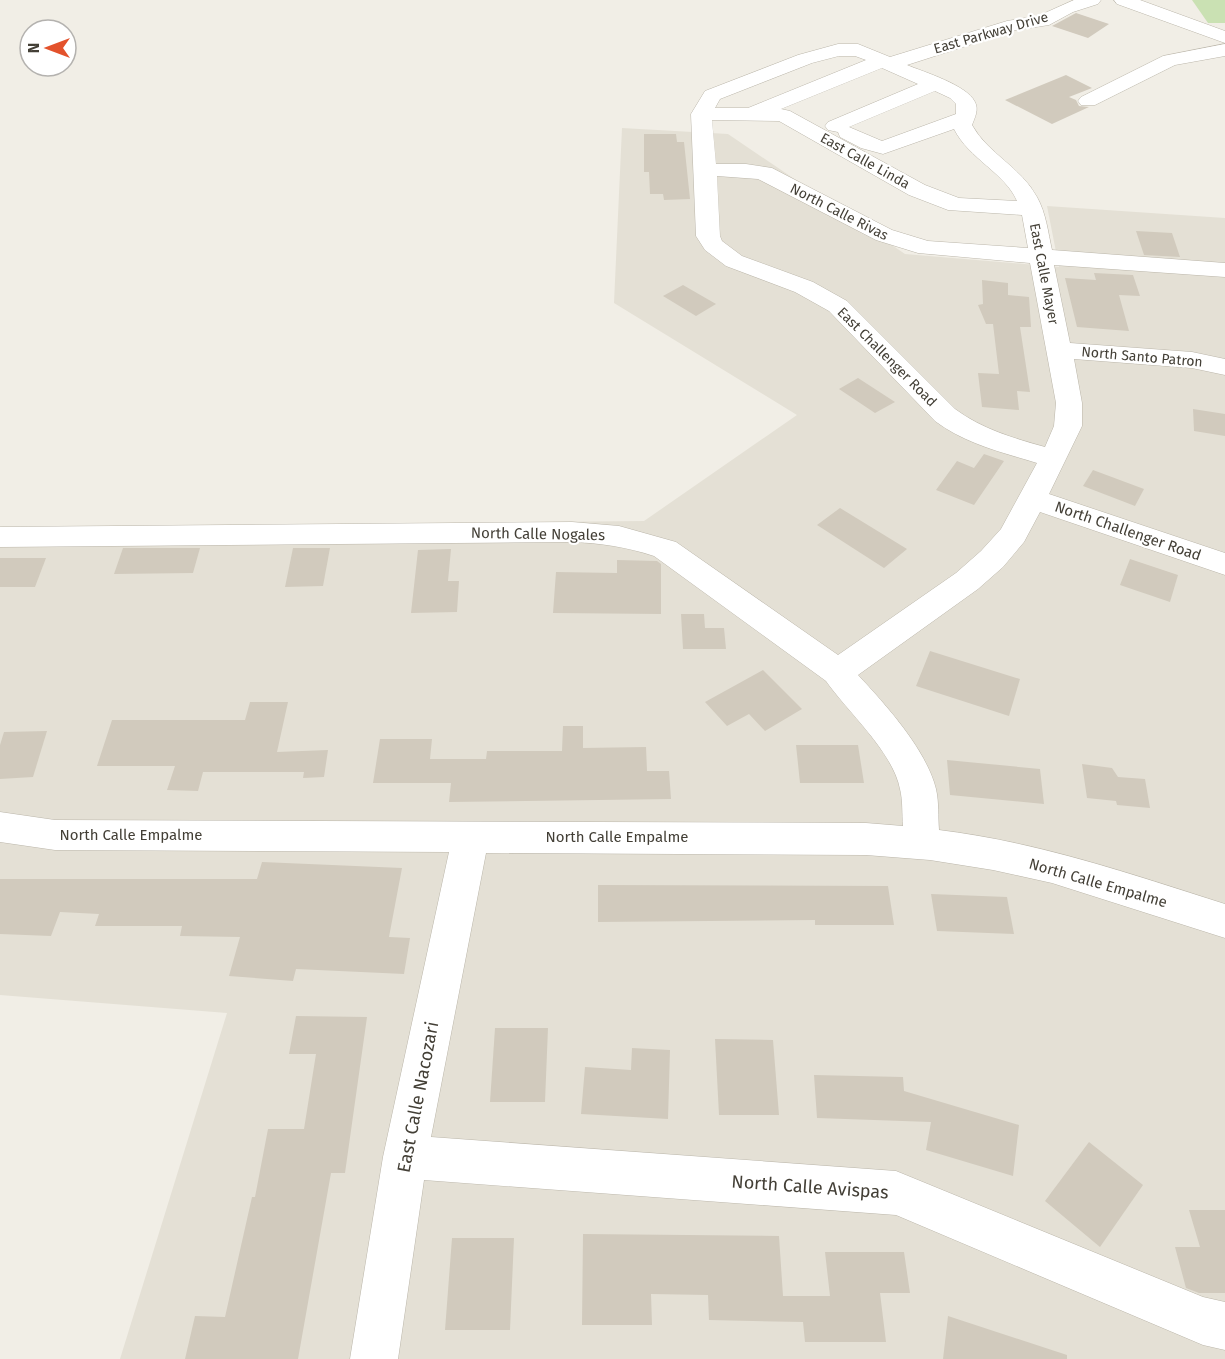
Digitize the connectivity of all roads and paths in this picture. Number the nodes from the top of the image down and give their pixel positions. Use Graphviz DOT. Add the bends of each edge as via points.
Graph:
graph roads {
  1 [pos="1092,0"];
  2 [pos="1123,0"];
  3 [pos="1225,37"];
  4 [pos="1225,50"];
  5 [pos="885,62"];
  6 [pos="935,84"];
  7 [pos="1088,101"];
  8 [pos="701,114"];
  9 [pos="749,115"];
  10 [pos="783,115"];
  11 [pos="964,118"];
  12 [pos="835,126"];
  13 [pos="706,170"];
  14 [pos="1032,209"];
  15 [pos="1041,255"];
  16 [pos="1225,270"];
  17 [pos="1059,350"];
  18 [pos="1225,367"];
  19 [pos="1053,458"];
  20 [pos="1032,499"];
  21 [pos="0,537"];
  22 [pos="1225,564"];
  23 [pos="838,672"];
  24 [pos="0,827"];
  25 [pos="471,837"];
  26 [pos="922,843"];
  27 [pos="1225,921"];
  28 [pos="405,1157"];
  29 [pos="1225,1326"];
  30 [pos="374,1359"];
  1 -- 5 [label="street, East Parkway Drive" via="1043,21 1014,25"];
  2 -- 3 [label="street"];
  4 -- 7 [label="street" via="1170,60"];
  5 -- 6 [label="street, East Calle Mayer"];
  5 -- 8 [label="street, East Calle Mayer" via="858,50 838,50 805,59 712,95"];
  5 -- 9 [label="street, East Parkway Drive"];
  6 -- 11 [label="street, East Calle Mayer" via="957,93 966,103"];
  6 -- 12 [label="street"];
  8 -- 9 [label="street, East Calle Linda"];
  8 -- 13 [label="street, East Challenger Road"];
  9 -- 10 [label="street, East Calle Linda"];
  10 -- 12 [label="street" via="819,117"];
  10 -- 14 [label="street, East Calle Linda" via="917,190 956,205"];
  11 -- 12 [label="street" via="883,148"];
  11 -- 14 [label="street, East Calle Mayer" via="962,125 967,138 1020,187"];
  13 -- 15 [label="street, North Calle Rivas" via="764,173 904,243 937,249"];
  13 -- 19 [label="street, East Challenger Road" via="708,236 722,254 838,306 958,425"];
  14 -- 15 [label="street, East Calle Mayer"];
  15 -- 16 [label="street, North Calle Rivas"];
  15 -- 17 [label="street, East Calle Mayer"];
  17 -- 18 [label="street, North Santo Patron" via="1192,360"];
  17 -- 19 [label="street, East Calle Mayer" via="1069,414 1064,437"];
  19 -- 20 [label="street, East Calle Mayer"];
  20 -- 22 [label="street, North Challenger Road"];
  20 -- 23 [label="street, East Calle Mayer" via="1013,535 992,559"];
  21 -- 23 [label="street, North Calle Nogales" via="610,534 665,549"];
  23 -- 26 [label="street, North Calle Nogales" via="870,708 911,769 918,789"];
  24 -- 25 [label="street, North Calle Empalme" via="55,835"];
  25 -- 26 [label="street, North Calle Empalme" via="866,838"];
  25 -- 28 [label="street, East Calle Nacozari"];
  26 -- 27 [label="street, North Calle Empalme" via="995,854 1059,870"];
  28 -- 29 [label="street, North Calle Avispas" via="896,1193 1203,1321"];
  28 -- 30 [label="street, East Calle Nacozari"];
}
